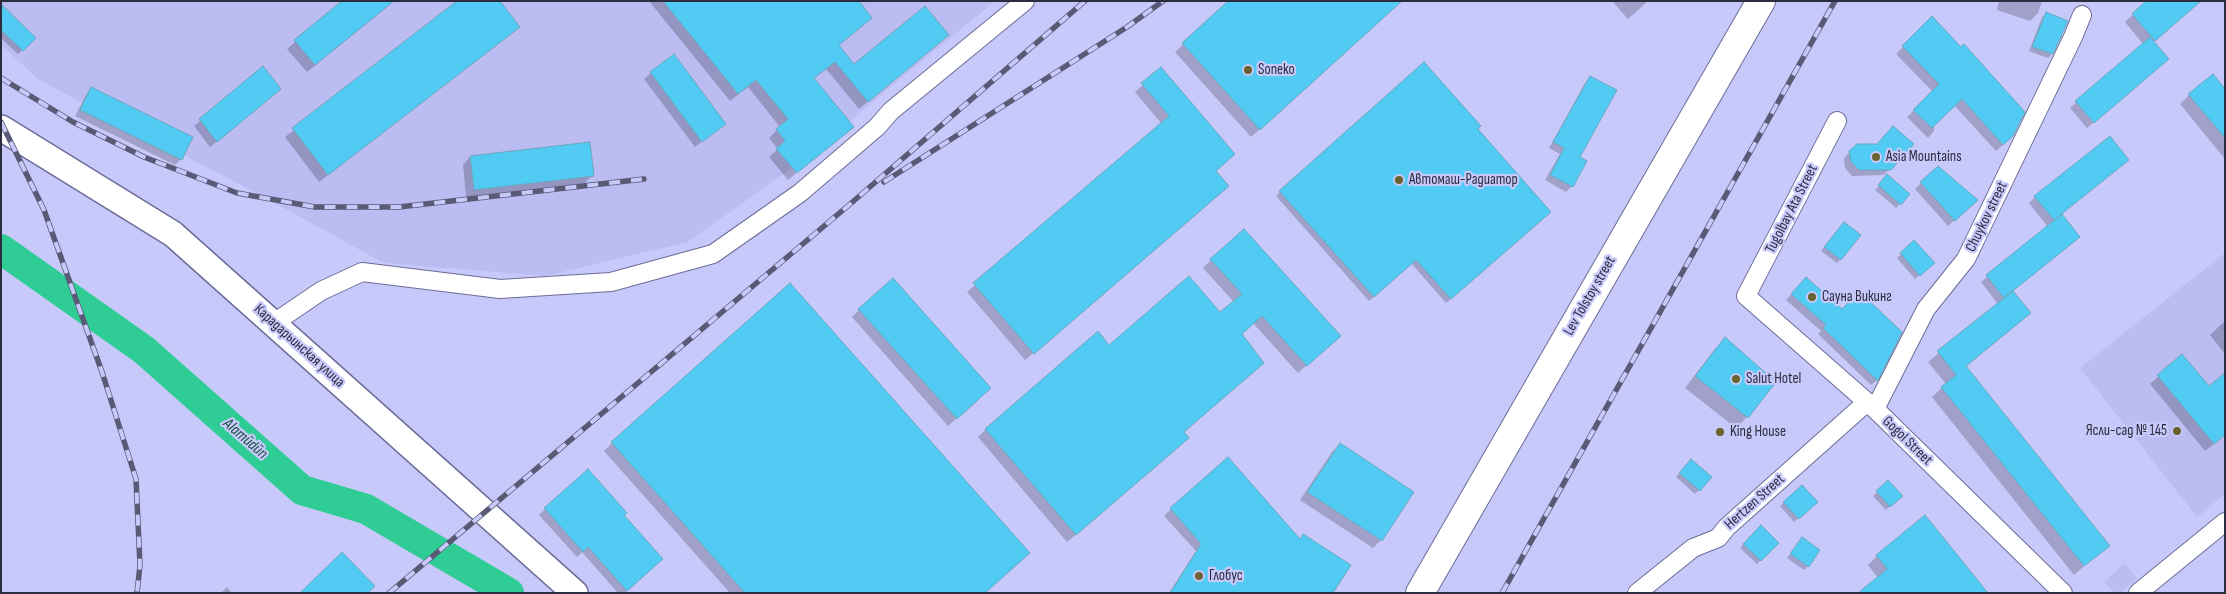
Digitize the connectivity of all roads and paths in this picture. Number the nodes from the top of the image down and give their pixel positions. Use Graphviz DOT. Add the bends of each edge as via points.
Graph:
graph roads {
  1 [pos="1024,1"];
  2 [pos="1761,1"];
  3 [pos="2082,15"];
  4 [pos="1837,121"];
  5 [pos="1,128"];
  6 [pos="1746,296"];
  7 [pos="274,323"];
  8 [pos="1871,406"];
  9 [pos="2225,522"];
  10 [pos="575,593"];
  11 [pos="1420,593"];
  12 [pos="1637,593"];
  13 [pos="2063,593"];
  14 [pos="2138,593"];
  1 -- 7 [label="street" via="891,111 800,193 713,254 611,282 500,289 362,272 322,291"];
  2 -- 11 [label="main road, Lev Tolstoy street"];
  3 -- 8 [label="street, Chuykov street" via="1966,259 1926,309"];
  4 -- 6 [label="street, Tugolbay Ata Street"];
  5 -- 7 [label="street, Карадарьинская улица" via="173,234"];
  6 -- 8 [label="street, Gogol Street"];
  7 -- 10 [label="street, Карадарьинская улица"];
  8 -- 12 [label="street, Hertzen Street" via="1718,538 1693,548"];
  8 -- 13 [label="street, Gogol Street"];
  9 -- 14 [label="street"];
}
